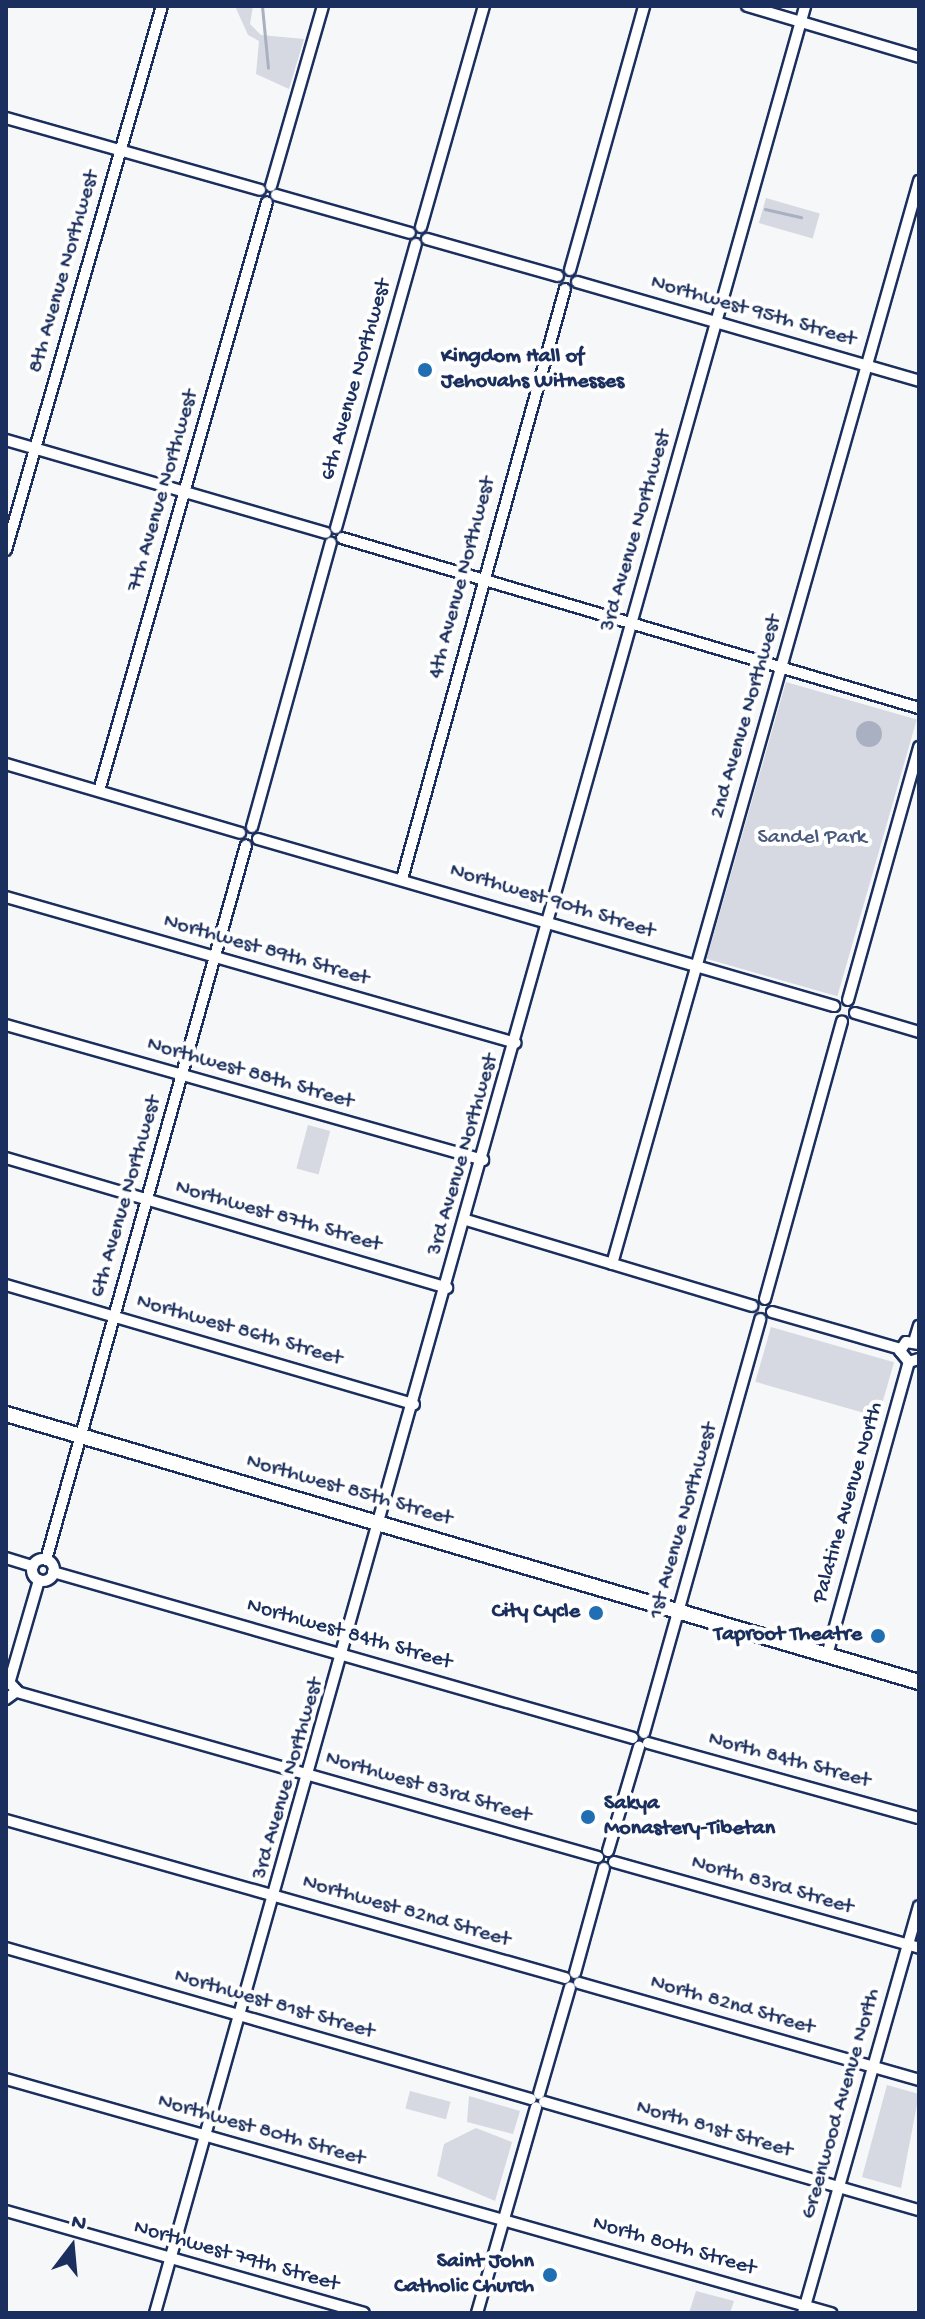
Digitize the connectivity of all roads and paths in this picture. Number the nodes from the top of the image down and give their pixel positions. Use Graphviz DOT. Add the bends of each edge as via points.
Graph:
graph roads {
  1 [pos="162,6"];
  2 [pos="323,6"];
  3 [pos="484,6"];
  4 [pos="644,6"];
  5 [pos="747,6"];
  6 [pos="805,6"];
  7 [pos="800,22"];
  8 [pos="919,57"];
  9 [pos="6,118"];
  10 [pos="122,149"];
  11 [pos="919,181"];
  12 [pos="268,193"];
  13 [pos="421,227"];
  14 [pos="410,233"];
  15 [pos="427,239"];
  16 [pos="416,244"];
  17 [pos="570,270"];
  18 [pos="558,276"];
  19 [pos="577,282"];
  20 [pos="565,289"];
  21 [pos="717,322"];
  22 [pos="868,367"];
  23 [pos="919,381"];
  24 [pos="6,440"];
  25 [pos="35,448"];
  26 [pos="186,492"];
  27 [pos="334,535"];
  28 [pos="6,550"];
  29 [pos="483,579"];
  30 [pos="632,622"];
  31 [pos="783,666"];
  32 [pos="919,710"];
  33 [pos="919,747"];
  34 [pos="6,764"];
  35 [pos="99,791"];
  36 [pos="252,827"];
  37 [pos="240,833"];
  38 [pos="258,839"];
  39 [pos="246,845"];
  40 [pos="402,879"];
  41 [pos="6,897"];
  42 [pos="548,921"];
  43 [pos="215,957"];
  44 [pos="695,966"];
  45 [pos="848,1000"];
  46 [pos="834,1006"];
  47 [pos="855,1013"];
  48 [pos="842,1021"];
  49 [pos="6,1025"];
  50 [pos="919,1032"];
  51 [pos="516,1043"];
  52 [pos="181,1075"];
  53 [pos="6,1158"];
  54 [pos="483,1160"];
  55 [pos="147,1199"];
  56 [pos="466,1220"];
  57 [pos="612,1264"];
  58 [pos="6,1285"];
  59 [pos="447,1288"];
  60 [pos="765,1299"];
  61 [pos="752,1306"];
  62 [pos="772,1312"];
  63 [pos="114,1315"];
  64 [pos="760,1319"];
  65 [pos="919,1326"];
  66 [pos="917,1343"];
  67 [pos="901,1349"];
  68 [pos="914,1361"];
  69 [pos="414,1404"];
  70 [pos="6,1414"];
  71 [pos="81,1435"];
  72 [pos="380,1524"];
  73 [pos="6,1558"];
  74 [pos="46,1560"];
  75 [pos="33,1566"];
  76 [pos="53,1572"];
  77 [pos="39,1580"];
  78 [pos="679,1612"];
  79 [pos="345,1655"];
  80 [pos="827,1655"];
  81 [pos="8,1680"];
  82 [pos="919,1682"];
  83 [pos="17,1692"];
  84 [pos="6,1699"];
  85 [pos="641,1740"];
  86 [pos="311,1775"];
  87 [pos="919,1818"];
  88 [pos="6,1820"];
  89 [pos="603,1854"];
  90 [pos="614,1862"];
  91 [pos="604,1868"];
  92 [pos="276,1896"];
  93 [pos="919,1906"];
  94 [pos="913,1947"];
  95 [pos="6,1948"];
  96 [pos="572,1980"];
  97 [pos="241,2017"];
  98 [pos="873,2067"];
  99 [pos="6,2079"];
  100 [pos="919,2080"];
  101 [pos="538,2100"];
  102 [pos="207,2136"];
  103 [pos="840,2187"];
  104 [pos="919,2210"];
  105 [pos="6,2211"];
  106 [pos="505,2220"];
  107 [pos="171,2259"];
  108 [pos="804,2309"];
  109 [pos="155,2313"];
  110 [pos="364,2313"];
  111 [pos="477,2313"];
  112 [pos="831,2313"];
  1 -- 10 [label="street, 8th Avenue Northwest"];
  2 -- 12 [label="street, 7th Avenue Northwest"];
  3 -- 13 [label="street"];
  4 -- 17 [label="street"];
  5 -- 7 [label="street"];
  6 -- 7 [label="street, 3rd Avenue Northwest"];
  7 -- 8 [label="street"];
  7 -- 21 [label="street, 3rd Avenue Northwest"];
  9 -- 10 [label="street"];
  10 -- 12 [label="street"];
  10 -- 25 [label="street, 8th Avenue Northwest"];
  11 -- 22 [label="street, 2nd Avenue Northwest"];
  12 -- 14 [label="street"];
  12 -- 26 [label="street, 7th Avenue Northwest"];
  13 -- 14 [label="street"];
  13 -- 15 [label="street"];
  14 -- 16 [label="street"];
  15 -- 16 [label="street"];
  15 -- 18 [label="street"];
  16 -- 27 [label="street, 6th Avenue Northwest"];
  17 -- 18 [label="street"];
  17 -- 19 [label="street"];
  18 -- 20 [label="street"];
  19 -- 20 [label="street"];
  19 -- 21 [label="street, Northwest 95th Street"];
  20 -- 29 [label="street, 4th Avenue Northwest"];
  21 -- 22 [label="street, Northwest 95th Street"];
  21 -- 30 [label="street, 3rd Avenue Northwest"];
  22 -- 23 [label="street, Northwest 95th Street"];
  22 -- 31 [label="street, 2nd Avenue Northwest"];
  24 -- 25 [label="street"];
  25 -- 26 [label="street"];
  25 -- 28 [label="street, 8th Avenue Northwest"];
  26 -- 27 [label="street"];
  26 -- 35 [label="street, 7th Avenue Northwest"];
  27 -- 29 [label="street"];
  27 -- 36 [label="street, 6th Avenue Northwest"];
  29 -- 30 [label="street"];
  29 -- 40 [label="street, 4th Avenue Northwest"];
  30 -- 31 [label="street"];
  30 -- 42 [label="street, 3rd Avenue Northwest"];
  31 -- 32 [label="street"];
  31 -- 44 [label="street, 2nd Avenue Northwest"];
  33 -- 45 [label="street"];
  34 -- 35 [label="street"];
  35 -- 37 [label="street"];
  36 -- 37 [label="street"];
  36 -- 38 [label="street"];
  37 -- 39 [label="street"];
  38 -- 39 [label="street"];
  38 -- 40 [label="street, Northwest 90th Street"];
  39 -- 43 [label="street, 6th Avenue Northwest"];
  40 -- 42 [label="street, Northwest 90th Street"];
  41 -- 43 [label="street, Northwest 89th Street"];
  42 -- 44 [label="street, Northwest 90th Street"];
  42 -- 51 [label="street, 3rd Avenue Northwest"];
  43 -- 51 [label="street, Northwest 89th Street"];
  43 -- 52 [label="street, 6th Avenue Northwest"];
  44 -- 46 [label="street, Northwest 90th Street"];
  44 -- 57 [label="street, 2nd Avenue Northwest"];
  45 -- 46 [label="street"];
  45 -- 47 [label="street"];
  46 -- 48 [label="street"];
  47 -- 48 [label="street"];
  47 -- 50 [label="street"];
  48 -- 60 [label="street"];
  49 -- 52 [label="street, Northwest 88th Street"];
  51 -- 54 [label="street, 3rd Avenue Northwest"];
  52 -- 54 [label="street, Northwest 88th Street"];
  52 -- 55 [label="street, 6th Avenue Northwest"];
  53 -- 55 [label="street, Northwest 87th Street"];
  54 -- 56 [label="street, 3rd Avenue Northwest"];
  55 -- 59 [label="street, Northwest 87th Street"];
  55 -- 63 [label="street, 6th Avenue Northwest"];
  56 -- 57 [label="street"];
  56 -- 59 [label="street, 3rd Avenue Northwest"];
  57 -- 61 [label="street"];
  58 -- 63 [label="street, Northwest 86th Street"];
  59 -- 69 [label="street, 3rd Avenue Northwest"];
  60 -- 61 [label="street"];
  60 -- 62 [label="street"];
  61 -- 64 [label="street"];
  62 -- 64 [label="street"];
  62 -- 67 [label="street"];
  63 -- 69 [label="street, Northwest 86th Street"];
  63 -- 71 [label="street, 6th Avenue Northwest"];
  64 -- 78 [label="street, 1st Avenue Northwest"];
  65 -- 66 [label="street"];
  66 -- 67 [label="street"];
  67 -- 68 [label="street"];
  68 -- 80 [label="street, Palatine Avenue North"];
  69 -- 72 [label="street, 3rd Avenue Northwest"];
  70 -- 71 [label="main road, Northwest 85th Street"];
  71 -- 72 [label="main road, Northwest 85th Street"];
  71 -- 74 [label="street, 6th Avenue Northwest"];
  72 -- 78 [label="main road, Northwest 85th Street"];
  72 -- 79 [label="street, 3rd Avenue Northwest"];
  73 -- 75 [label="street"];
  74 -- 75 [label="street"];
  74 -- 76 [label="street"];
  75 -- 77 [label="street"];
  76 -- 77 [label="street"];
  76 -- 79 [label="street, Northwest 84th Street"];
  77 -- 81 [label="street"];
  78 -- 80 [label="main road, Northwest 85th Street"];
  78 -- 85 [label="street, 1st Avenue Northwest"];
  79 -- 85 [label="street, Northwest 84th Street"];
  79 -- 86 [label="street, 3rd Avenue Northwest"];
  80 -- 82 [label="main road, Northwest 85th Street"];
  81 -- 83 [label="street"];
  83 -- 84 [label="street"];
  83 -- 86 [label="street, Northwest 83rd Street"];
  85 -- 87 [label="street, North 84th Street"];
  85 -- 89 [label="street, 1st Avenue Northwest"];
  86 -- 89 [label="street, Northwest 83rd Street"];
  86 -- 92 [label="street, 3rd Avenue Northwest"];
  88 -- 92 [label="street, Northwest 82nd Street"];
  89 -- 90 [label="street"];
  89 -- 91 [label="street"];
  90 -- 91 [label="street"];
  90 -- 94 [label="street, North 83rd Street"];
  91 -- 96 [label="street"];
  92 -- 96 [label="street, Northwest 82nd Street"];
  92 -- 97 [label="street, 3rd Avenue Northwest"];
  93 -- 94 [label="street, Greenwood Avenue North"];
  94 -- 98 [label="street, Greenwood Avenue North"];
  95 -- 97 [label="street, Northwest 81st Street"];
  96 -- 98 [label="street, North 82nd Street"];
  96 -- 101 [label="street"];
  97 -- 101 [label="street, Northwest 81st Street"];
  97 -- 102 [label="street, 3rd Avenue Northwest"];
  98 -- 100 [label="street, North 82nd Street"];
  98 -- 103 [label="street, Greenwood Avenue North"];
  99 -- 102 [label="street, Northwest 80th Street"];
  101 -- 103 [label="street, North 81st Street"];
  101 -- 106 [label="street"];
  102 -- 106 [label="street, Northwest 80th Street"];
  102 -- 107 [label="street, 3rd Avenue Northwest"];
  103 -- 104 [label="street, North 81st Street"];
  103 -- 108 [label="street, Greenwood Avenue North"];
  105 -- 107 [label="street, Northwest 79th Street"];
  106 -- 108 [label="street, North 80th Street"];
  106 -- 111 [label="street"];
  107 -- 109 [label="street, 3rd Avenue Northwest"];
  107 -- 110 [label="street, Northwest 79th Street"];
  108 -- 112 [label="street, North 80th Street"];
}
